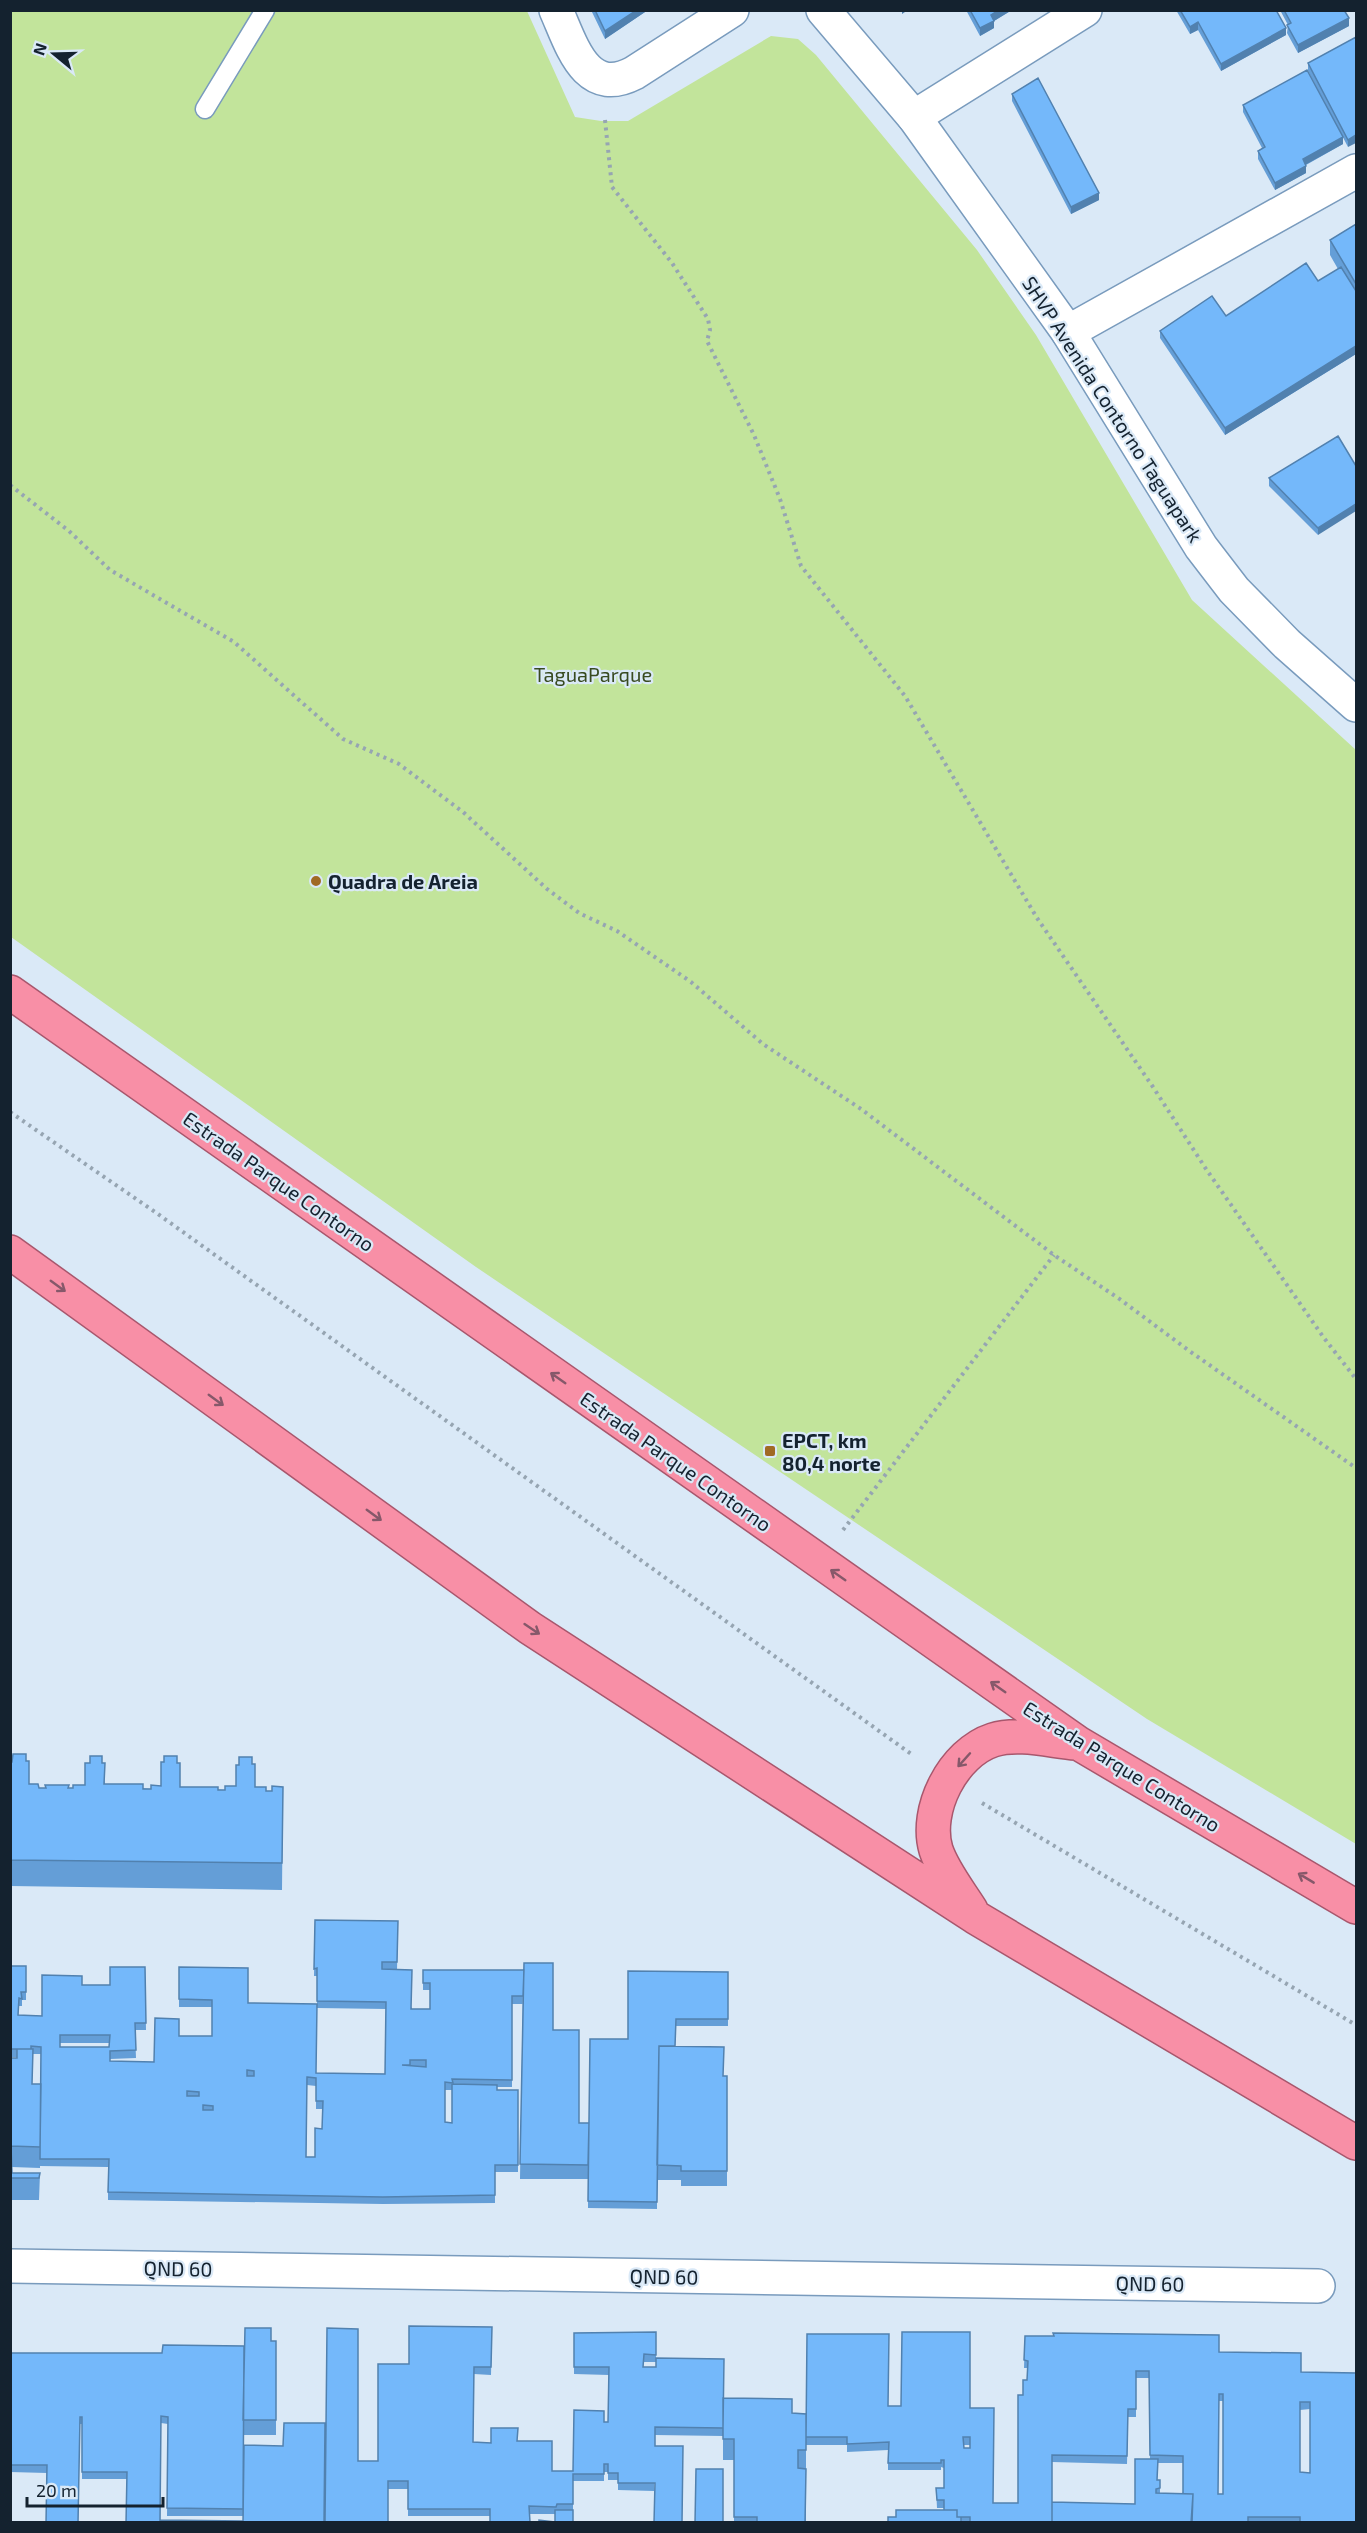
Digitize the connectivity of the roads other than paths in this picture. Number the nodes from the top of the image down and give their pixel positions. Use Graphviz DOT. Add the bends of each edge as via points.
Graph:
graph roads {
  1 [pos="265,10"];
  2 [pos="556,10"];
  3 [pos="732,10"];
  4 [pos="823,10"];
  5 [pos="1085,10"];
  6 [pos="205,109"];
  7 [pos="914,117"];
  8 [pos="1356,171"];
  9 [pos="1068,332"];
  10 [pos="1356,705"];
  11 [pos="10,992"];
  12 [pos="18,1261"];
  13 [pos="1078,1743"];
  14 [pos="1356,1907"];
  15 [pos="975,1917"];
  16 [pos="1356,2143"];
  17 [pos="10,2266"];
  18 [pos="1318,2286"];
  1 -- 6 [label="lane"];
  2 -- 3 [label="street" via="582,63 600,79 615,81 634,73"];
  4 -- 7 [label="street, SHVP Avenida Contorno Taguapark"];
  5 -- 7 [label="street"];
  7 -- 9 [label="street, SHVP Avenida Contorno Taguapark"];
  8 -- 9 [label="street"];
  9 -- 10 [label="street, SHVP Avenida Contorno Taguapark" via="1161,484 1234,590"];
  13 -- 11 [label="highway, Estrada Parque Contorno, one-way"];
  12 -- 15 [label="highway, one-way" via="530,1628"];
  14 -- 13 [label="highway, Estrada Parque Contorno, one-way"];
  13 -- 15 [label="highway, one-way" via="1016,1737 992,1740 973,1750 949,1780 939,1801 933,1837 942,1864"];
  15 -- 16 [label="highway"];
  17 -- 18 [label="street, QND 60"];
}
